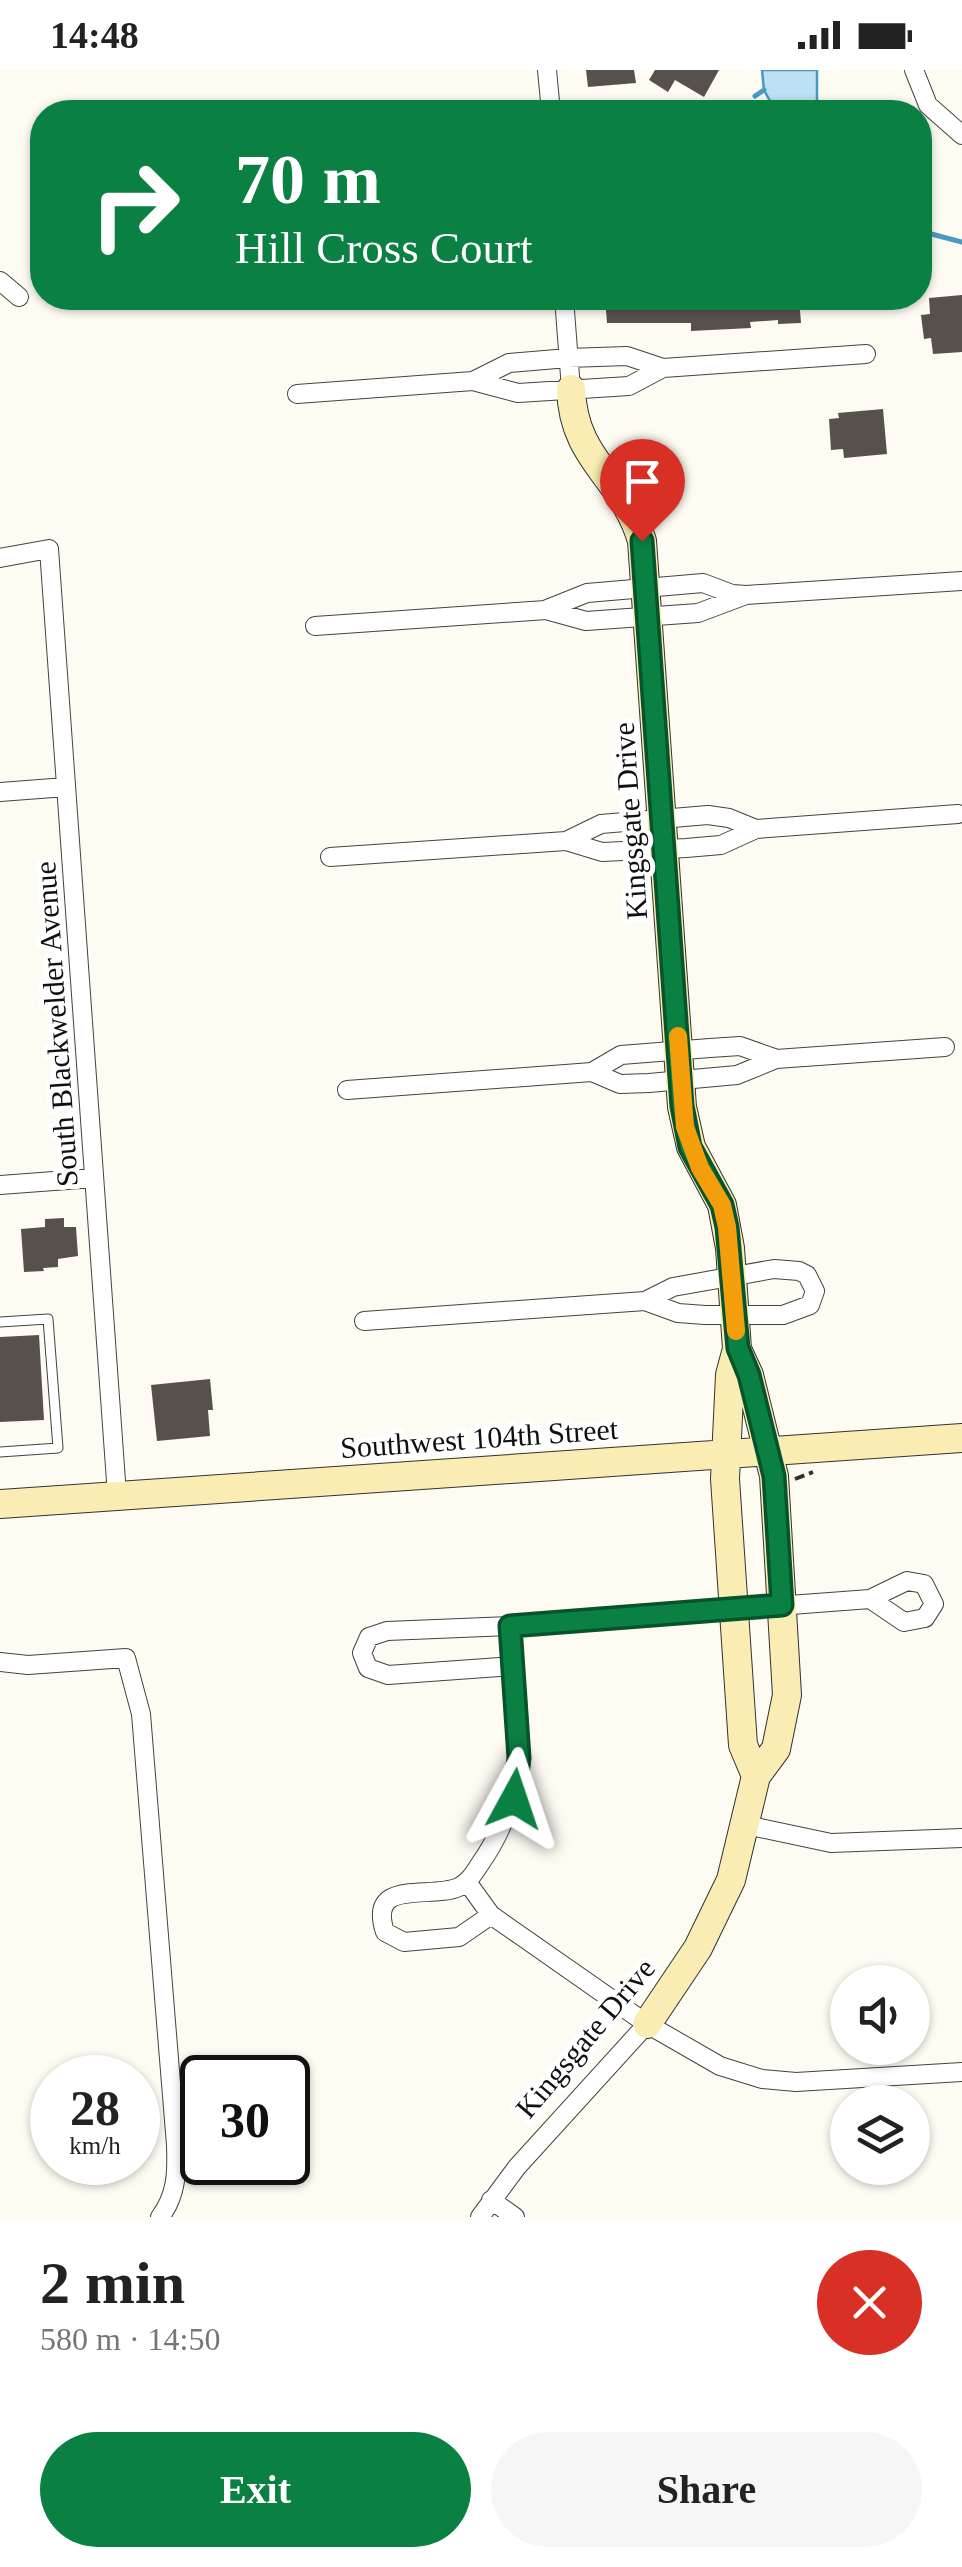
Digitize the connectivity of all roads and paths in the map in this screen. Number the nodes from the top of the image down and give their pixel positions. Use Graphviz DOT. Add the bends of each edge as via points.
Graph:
graph roads {
  1 [pos="547,70"];
  2 [pos="914,70"];
  3 [pos="550,100"];
  4 [pos="925,100"];
  5 [pos="932,109"];
  6 [pos="962,135"];
  7 [pos="0,281"];
  8 [pos="19,297"];
  9 [pos="565,310"];
  10 [pos="866,354"];
  11 [pos="568,358"];
  12 [pos="663,368"];
  13 [pos="473,382"];
  14 [pos="571,389"];
  15 [pos="297,394"];
  16 [pos="0,558"];
  17 [pos="962,581"];
  18 [pos="646,588"];
  19 [pos="746,594"];
  20 [pos="546,610"];
  21 [pos="648,616"];
  22 [pos="315,626"];
  23 [pos="66,788"];
  24 [pos="0,792"];
  25 [pos="958,814"];
  26 [pos="662,819"];
  27 [pos="756,829"];
  28 [pos="566,841"];
  29 [pos="665,849"];
  30 [pos="330,858"];
  31 [pos="945,1047"];
  32 [pos="679,1050"];
  33 [pos="776,1058"];
  34 [pos="592,1072"];
  35 [pos="680,1080"];
  36 [pos="347,1090"];
  37 [pos="94,1178"];
  38 [pos="0,1184"];
  39 [pos="732,1278"];
  40 [pos="645,1301"];
  41 [pos="735,1315"];
  42 [pos="0,1322"];
  43 [pos="364,1322"];
  44 [pos="738,1348"];
  45 [pos="962,1438"];
  46 [pos="768,1451"];
  47 [pos="0,1452"];
  48 [pos="726,1454"];
  49 [pos="117,1496"];
  50 [pos="0,1504"];
  51 [pos="870,1599"];
  52 [pos="782,1605"];
  53 [pos="734,1609"];
  54 [pos="510,1626"];
  55 [pos="0,1662"];
  56 [pos="514,1666"];
  57 [pos="756,1776"];
  58 [pos="746,1826"];
  59 [pos="962,1838"];
  60 [pos="467,1882"];
  61 [pos="491,1915"];
  62 [pos="648,2024"];
  63 [pos="962,2072"];
  64 [pos="491,2200"];
  65 [pos="160,2217"];
  66 [pos="480,2217"];
  67 [pos="515,2217"];
  1 -- 3 [label="street"];
  2 -- 4 [label="street"];
  5 -- 6 [label="street"];
  7 -- 8 [label="street"];
  9 -- 11 [label="street, Kingsgate Drive"];
  10 -- 12 [label="street"];
  11 -- 12 [label="street" via="626,356"];
  11 -- 13 [label="street" via="509,363"];
  11 -- 14 [label="street, Kingsgate Drive"];
  12 -- 14 [label="street" via="636,384"];
  13 -- 14 [label="street" via="518,393"];
  13 -- 15 [label="street"];
  14 -- 18 [label="street, Kingsgate Drive" via="584,446 638,527"];
  16 -- 23 [label="street, South Blackwelder Avenue" via="49,549"];
  17 -- 19 [label="street"];
  18 -- 19 [label="street" via="703,583"];
  18 -- 20 [label="street" via="587,593"];
  18 -- 21 [label="street, Kingsgate Drive"];
  19 -- 21 [label="street" via="708,611"];
  20 -- 21 [label="street" via="586,621"];
  20 -- 22 [label="street"];
  21 -- 26 [label="street, Kingsgate Drive"];
  23 -- 24 [label="street"];
  23 -- 37 [label="street, South Blackwelder Avenue"];
  25 -- 27 [label="street"];
  26 -- 27 [label="street" via="720,816"];
  26 -- 28 [label="street" via="601,824"];
  26 -- 29 [label="street, Kingsgate Drive"];
  27 -- 29 [label="street" via="721,844"];
  28 -- 29 [label="street" via="602,852"];
  28 -- 30 [label="street"];
  29 -- 32 [label="street, Kingsgate Drive"];
  31 -- 33 [label="street"];
  32 -- 33 [label="street" via="740,1046"];
  32 -- 34 [label="street" via="622,1055"];
  32 -- 35 [label="street, Kingsgate Drive"];
  33 -- 35 [label="street" via="737,1075"];
  34 -- 35 [label="street" via="620,1084"];
  34 -- 36 [label="street"];
  35 -- 39 [label="street, Kingsgate Drive" via="690,1147 722,1205"];
  37 -- 38 [label="street"];
  37 -- 49 [label="street, South Blackwelder Avenue"];
  39 -- 40 [label="street" via="673,1287"];
  39 -- 41 [label="street, Kingsgate Drive"];
  39 -- 41 [label="street" via="788,1269 806,1275 815,1292 810,1305 794,1313"];
  40 -- 41 [label="street" via="678,1313"];
  40 -- 43 [label="street"];
  41 -- 44 [label="street, Kingsgate Drive"];
  42 -- 47 [label="lane" via="48,1319 58,1448"];
  44 -- 46 [label="street, Kingsgate Drive"];
  44 -- 48 [label="street, Kingsgate Drive"];
  45 -- 46 [label="street, Southwest 104th Street"];
  46 -- 48 [label="street, Southwest 104th Street"];
  46 -- 52 [label="street, Kingsgate Drive"];
  48 -- 49 [label="street, Southwest 104th Street"];
  48 -- 53 [label="street, Kingsgate Drive"];
  49 -- 50 [label="street, Southwest 104th Street"];
  51 -- 52 [label="street"];
  52 -- 53 [label="street"];
  52 -- 57 [label="street, Kingsgate Drive" via="784,1721 776,1749"];
  53 -- 54 [label="street"];
  53 -- 57 [label="street, Kingsgate Drive" via="743,1745"];
  54 -- 56 [label="street"];
  54 -- 56 [label="street" via="377,1632 362,1653 372,1672 388,1675"];
  55 -- 65 [label="street" via="126,1658 141,1714 176,2145 176,2184"];
  56 -- 60 [label="street" via="514,1799"];
  57 -- 58 [label="street, Kingsgate Drive"];
  58 -- 59 [label="street" via="832,1843"];
  58 -- 62 [label="street, Kingsgate Drive" via="709,1928"];
  60 -- 61 [label="street"];
  60 -- 61 [label="street" via="390,1898 380,1915 384,1932 404,1942 459,1937"];
  61 -- 62 [label="street"];
  62 -- 63 [label="street" via="709,2060 762,2079"];
  62 -- 64 [label="street, Kingsgate Drive"];
  64 -- 66 [label="street, Kingsgate Drive"];
  64 -- 67 [label="street"];
}
